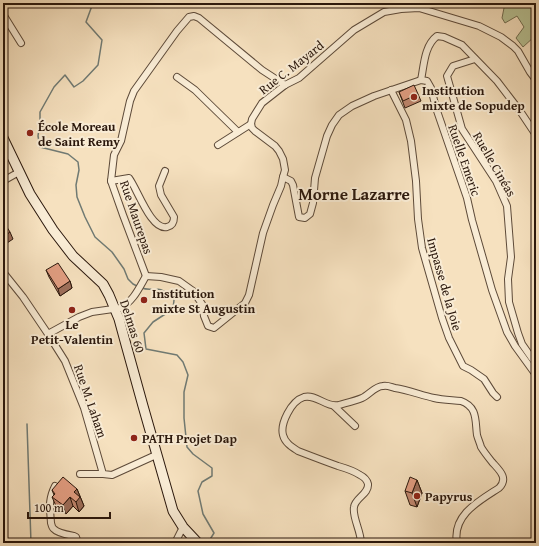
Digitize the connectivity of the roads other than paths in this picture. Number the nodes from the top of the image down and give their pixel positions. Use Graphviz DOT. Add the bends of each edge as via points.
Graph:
graph roads {
  1 [pos="3,14"];
  2 [pos="21,43"];
  3 [pos="475,59"];
  4 [pos="177,77"];
  5 [pos="421,80"];
  6 [pos="536,80"];
  7 [pos="285,86"];
  8 [pos="392,90"];
  9 [pos="251,124"];
  10 [pos="238,132"];
  11 [pos="536,135"];
  12 [pos="3,138"];
  13 [pos="218,145"];
  14 [pos="166,171"];
  15 [pos="19,172"];
  16 [pos="283,177"];
  17 [pos="3,180"];
  18 [pos="111,181"];
  19 [pos="3,272"];
  20 [pos="146,276"];
  21 [pos="114,308"];
  22 [pos="48,334"];
  23 [pos="536,364"];
  24 [pos="536,375"];
  25 [pos="3,388"];
  26 [pos="3,392"];
  27 [pos="497,397"];
  28 [pos="334,406"];
  29 [pos="355,426"];
  30 [pos="156,455"];
  31 [pos="80,474"];
  32 [pos="103,474"];
  33 [pos="55,486"];
  34 [pos="183,527"];
  35 [pos="195,540"];
  36 [pos="78,543"];
  37 [pos="175,543"];
  38 [pos="361,543"];
  39 [pos="457,543"];
  1 -- 2 [label="street"];
  3 -- 5 [label="street" via="462,45 437,36 427,51"];
  3 -- 11 [label="street" via="497,81"];
  3 -- 23 [label="street, Ruelle Cinéas" via="454,66 448,76 462,130 496,181 507,206 511,257 508,279 509,302 522,344"];
  4 -- 10 [label="street" via="196,90"];
  5 -- 8 [label="street"];
  5 -- 24 [label="street, Ruelle Emeric" via="427,81 431,88 507,332"];
  6 -- 7 [label="street, Rue C. Mayard" via="518,51 507,40 479,26 419,8 384,12 354,30 299,78"];
  7 -- 9 [label="street, Rue C. Mayard" via="262,103"];
  7 -- 18 [label="street, Rue Maurepas" via="199,18 189,17 134,91 121,140 114,155"];
  8 -- 16 [label="street" via="352,106 339,115 332,125 315,178 310,214 305,218 299,217 291,181"];
  8 -- 27 [label="street, Impasse de la Joie" via="406,120 411,140 422,248 444,325 463,366 484,379"];
  9 -- 10 [label="street"];
  9 -- 16 [label="street" via="255,131 279,151 284,165"];
  10 -- 13 [label="street"];
  12 -- 15 [label="street, Delmas 60"];
  14 -- 18 [label="street" via="159,186 161,195 174,218 167,227 160,225 150,215 129,178"];
  15 -- 17 [label="street"];
  15 -- 21 [label="street, Delmas 60" via="60,240 103,284"];
  16 -- 20 [label="street" via="263,233 249,295 245,302 214,328 208,326 202,304 193,291 179,281"];
  18 -- 20 [label="street, Rue Maurepas"];
  19 -- 22 [label="street, Rue M. Laham"];
  20 -- 21 [label="street" via="128,303 120,308"];
  21 -- 22 [label="street" via="79,317"];
  21 -- 30 [label="street, Delmas 60"];
  22 -- 32 [label="street, Rue M. Laham" via="65,361 84,408"];
  25 -- 26 [label="street"];
  28 -- 29 [label="street"];
  28 -- 38 [label="street" via="316,398 304,397 298,400 286,415 283,431 286,441 298,451 354,472 368,483 354,508"];
  28 -- 39 [label="street" via="362,398 383,386 434,398 461,401 473,409 477,437 486,456 501,472 504,481 499,488 476,503 463,516 455,535"];
  30 -- 32 [label="street" via="112,475"];
  30 -- 34 [label="street, Delmas 60" via="173,511"];
  31 -- 32 [label="street"];
  33 -- 36 [label="street" via="50,499 52,527 76,537"];
  34 -- 35 [label="street, Delmas 60"];
  34 -- 37 [label="street"];
}
